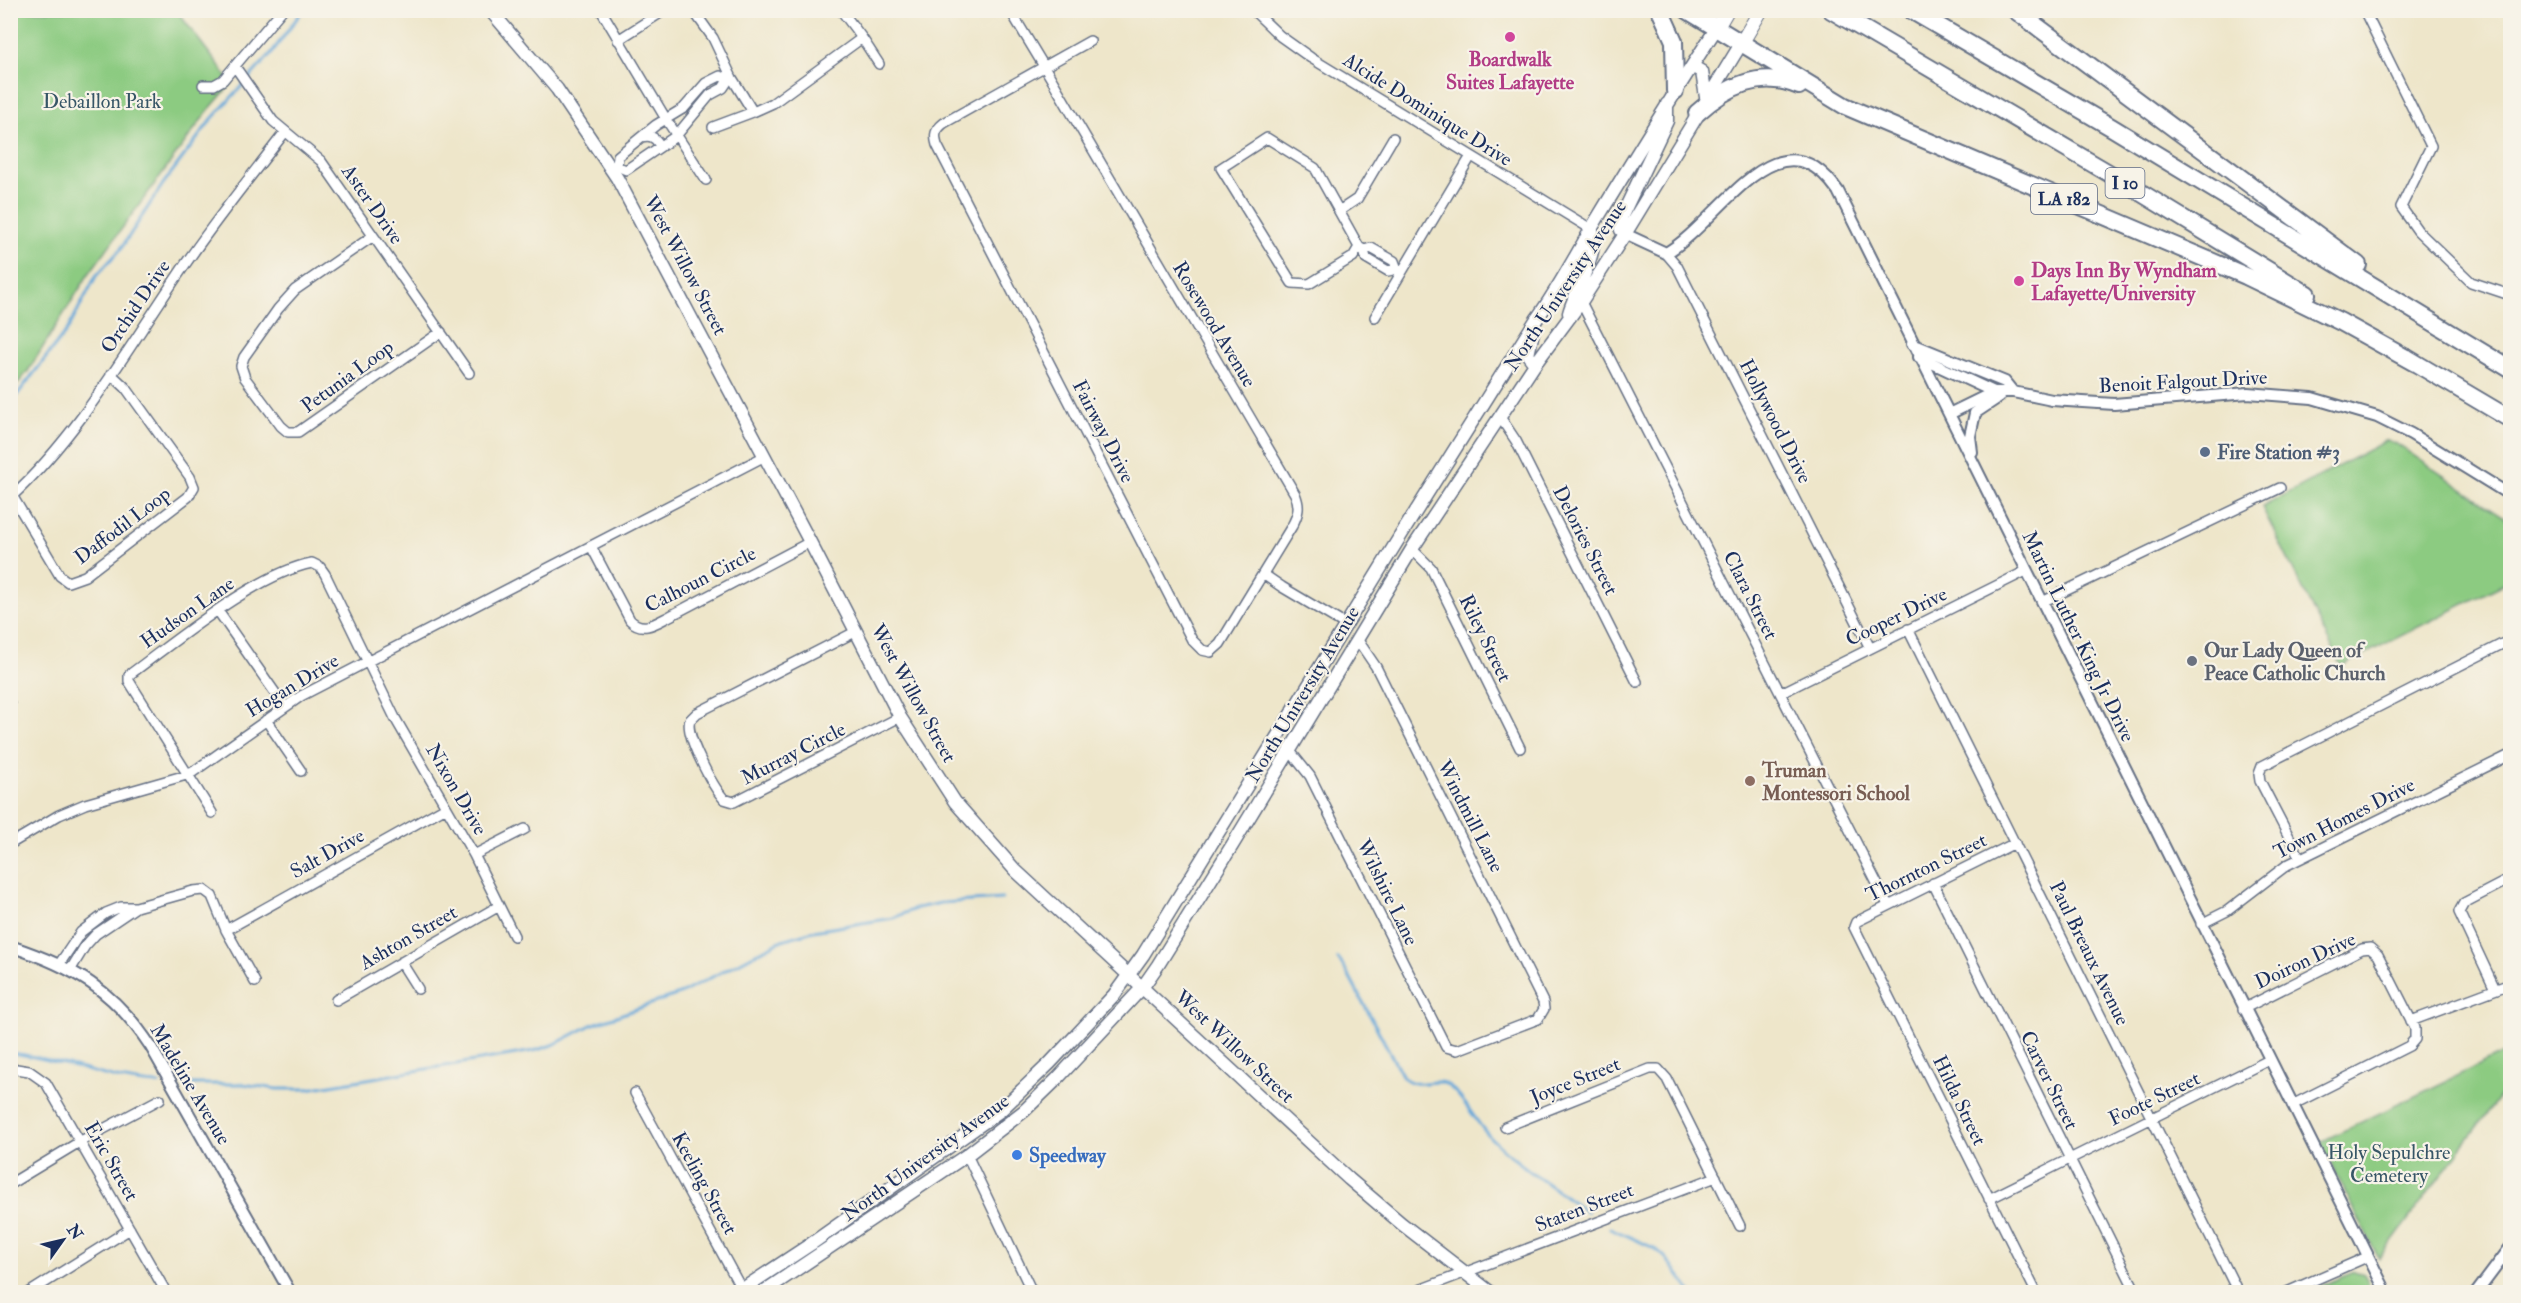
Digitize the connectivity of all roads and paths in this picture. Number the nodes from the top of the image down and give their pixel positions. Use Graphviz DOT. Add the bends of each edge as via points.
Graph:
graph roads {
  1 [pos="282,10"];
  2 [pos="490,10"];
  3 [pos="601,10"];
  4 [pos="665,10"];
  5 [pos="693,10"];
  6 [pos="841,10"];
  7 [pos="1010,10"];
  8 [pos="1253,10"];
  9 [pos="1660,10"];
  10 [pos="1687,10"];
  11 [pos="1727,10"];
  12 [pos="1761,10"];
  13 [pos="1831,10"];
  14 [pos="1911,10"];
  15 [pos="2015,10"];
  16 [pos="2364,10"];
  17 [pos="1716,29"];
  18 [pos="862,38"];
  19 [pos="618,40"];
  20 [pos="1090,41"];
  21 [pos="1741,44"];
  22 [pos="879,64"];
  23 [pos="1692,66"];
  24 [pos="236,68"];
  25 [pos="1045,68"];
  26 [pos="730,79"];
  27 [pos="203,85"];
  28 [pos="1671,97"];
  29 [pos="1706,97"];
  30 [pos="1845,106"];
  31 [pos="753,111"];
  32 [pos="1697,113"];
  33 [pos="666,119"];
  34 [pos="713,127"];
  35 [pos="285,132"];
  36 [pos="676,136"];
  37 [pos="640,137"];
  38 [pos="1393,138"];
  39 [pos="658,148"];
  40 [pos="1471,156"];
  41 [pos="615,168"];
  42 [pos="706,180"];
  43 [pos="1339,211"];
  44 [pos="1591,229"];
  45 [pos="1625,234"];
  46 [pos="373,236"];
  47 [pos="1362,249"];
  48 [pos="1381,253"];
  49 [pos="1666,253"];
  50 [pos="1376,264"];
  51 [pos="1400,270"];
  52 [pos="2511,295"];
  53 [pos="1581,302"];
  54 [pos="1375,317"];
  55 [pos="1536,320"];
  56 [pos="1567,320"];
  57 [pos="2446,330"];
  58 [pos="441,332"];
  59 [pos="1912,344"];
  60 [pos="1919,357"];
  61 [pos="2415,363"];
  62 [pos="1535,364"];
  63 [pos="2511,369"];
  64 [pos="469,373"];
  65 [pos="111,374"];
  66 [pos="1994,392"];
  67 [pos="2013,392"];
  68 [pos="1486,400"];
  69 [pos="1950,414"];
  70 [pos="1500,417"];
  71 [pos="2511,419"];
  72 [pos="765,456"];
  73 [pos="1973,462"];
  74 [pos="2280,488"];
  75 [pos="11,495"];
  76 [pos="2511,495"];
  77 [pos="810,542"];
  78 [pos="592,548"];
  79 [pos="1412,549"];
  80 [pos="2026,571"];
  81 [pos="1263,574"];
  82 [pos="2042,602"];
  83 [pos="218,611"];
  84 [pos="1346,625"];
  85 [pos="1908,629"];
  86 [pos="857,631"];
  87 [pos="1357,639"];
  88 [pos="2511,640"];
  89 [pos="1870,648"];
  90 [pos="367,662"];
  91 [pos="1637,682"];
  92 [pos="1781,693"];
  93 [pos="10,705"];
  94 [pos="285,706"];
  95 [pos="10,717"];
  96 [pos="900,717"];
  97 [pos="266,720"];
  98 [pos="1278,737"];
  99 [pos="1520,748"];
  100 [pos="1290,751"];
  101 [pos="2511,754"];
  102 [pos="301,771"];
  103 [pos="190,774"];
  104 [pos="446,807"];
  105 [pos="212,813"];
  106 [pos="525,829"];
  107 [pos="10,843"];
  108 [pos="2015,843"];
  109 [pos="474,855"];
  110 [pos="2300,858"];
  111 [pos="2511,879"];
  112 [pos="1933,883"];
  113 [pos="1888,905"];
  114 [pos="499,906"];
  115 [pos="136,907"];
  116 [pos="1854,924"];
  117 [pos="2201,924"];
  118 [pos="226,930"];
  119 [pos="514,936"];
  120 [pos="10,946"];
  121 [pos="401,962"];
  122 [pos="60,963"];
  123 [pos="70,969"];
  124 [pos="1129,976"];
  125 [pos="255,982"];
  126 [pos="2511,984"];
  127 [pos="1142,987"];
  128 [pos="418,989"];
  129 [pos="2495,989"];
  130 [pos="336,1000"];
  131 [pos="2244,1009"];
  132 [pos="2411,1020"];
  133 [pos="1450,1050"];
  134 [pos="2269,1060"];
  135 [pos="10,1068"];
  136 [pos="635,1093"];
  137 [pos="160,1099"];
  138 [pos="2292,1105"];
  139 [pos="2152,1118"];
  140 [pos="1505,1127"];
  141 [pos="81,1141"];
  142 [pos="967,1155"];
  143 [pos="2070,1159"];
  144 [pos="1716,1177"];
  145 [pos="10,1184"];
  146 [pos="1989,1199"];
  147 [pos="1740,1226"];
  148 [pos="130,1229"];
  149 [pos="2511,1248"];
  150 [pos="2367,1257"];
  151 [pos="1465,1275"];
  152 [pos="740,1291"];
  153 [pos="2480,1291"];
  154 [pos="30,1293"];
  155 [pos="166,1293"];
  156 [pos="290,1293"];
  157 [pos="763,1293"];
  158 [pos="1032,1293"];
  159 [pos="1414,1293"];
  160 [pos="1490,1293"];
  161 [pos="2036,1293"];
  162 [pos="2136,1293"];
  163 [pos="2238,1293"];
  164 [pos="2287,1293"];
  165 [pos="2386,1293"];
  1 -- 24 [label="street"];
  2 -- 41 [label="main road, West Willow Street" via="557,88"];
  3 -- 19 [label="street"];
  4 -- 19 [label="street"];
  5 -- 26 [label="street" via="713,38"];
  6 -- 18 [label="street"];
  7 -- 25 [label="street, Rosewood Avenue"];
  8 -- 40 [label="street, Alcide Dominique Drive" via="1311,58"];
  9 -- 28 [label="highway" via="1674,41"];
  10 -- 17 [label="highway"];
  11 -- 17 [label="main road, North University Avenue"];
  12 -- 21 [label="main road, North University Avenue"];
  13 -- 61 [label="highway, I 10" via="2225,243"];
  14 -- 57 [label="highway, I 10"];
  15 -- 57 [label="highway"];
  16 -- 52 [label="street" via="2431,146 2401,207 2418,231 2470,282"];
  17 -- 21 [label="highway, LA 182"];
  17 -- 23 [label="main road, North University Avenue"];
  18 -- 22 [label="street"];
  18 -- 31 [label="street" via="773,103"];
  19 -- 33 [label="street"];
  20 -- 25 [label="street"];
  21 -- 29 [label="main road, North University Avenue"];
  21 -- 30 [label="highway, LA 182"];
  23 -- 28 [label="main road, North University Avenue"];
  23 -- 29 [label="main road" via="1702,72"];
  24 -- 27 [label="street" via="218,83"];
  24 -- 35 [label="street, Aster Drive"];
  25 -- 81 [label="street, Rosewood Avenue" via="1295,494 1297,517"];
  25 -- 81 [label="street, Fairway Drive" via="944,123 935,132 937,145 1198,647 1211,652 1220,644"];
  26 -- 31 [label="street"];
  26 -- 33 [label="street" via="720,76 706,83 684,108"];
  26 -- 36 [label="street" via="710,95"];
  28 -- 44 [label="main road, North University Avenue"];
  28 -- 45 [label="main road" via="1667,121 1620,222"];
  29 -- 32 [label="main road, North University Avenue"];
  30 -- 32 [label="highway" via="1784,79 1733,87"];
  30 -- 61 [label="highway, LA 182" via="2246,276"];
  31 -- 34 [label="street"];
  32 -- 45 [label="main road, North University Avenue"];
  33 -- 36 [label="street"];
  33 -- 37 [label="street"];
  35 -- 46 [label="street, Aster Drive" via="321,161"];
  35 -- 65 [label="street, Orchid Drive" via="193,252"];
  36 -- 39 [label="street"];
  36 -- 42 [label="street"];
  37 -- 39 [label="street" via="656,138"];
  37 -- 41 [label="street" via="618,156"];
  38 -- 43 [label="street" via="1357,199"];
  39 -- 41 [label="street" via="626,170"];
  40 -- 44 [label="street, Alcide Dominique Drive"];
  40 -- 51 [label="street"];
  41 -- 72 [label="main road, West Willow Street"];
  43 -- 47 [label="street"];
  43 -- 47 [label="street" via="1315,168 1267,138 1221,168 1292,283 1309,284"];
  44 -- 55 [label="main road, North University Avenue"];
  44 -- 56 [label="main road" via="1592,253"];
  45 -- 49 [label="street"];
  45 -- 53 [label="main road, North University Avenue"];
  46 -- 58 [label="street, Aster Drive"];
  46 -- 58 [label="street, Petunia Loop" via="294,290 244,357 241,366 245,378 281,426 288,432 298,432"];
  47 -- 48 [label="street"];
  47 -- 50 [label="street" via="1366,258"];
  48 -- 50 [label="street"];
  48 -- 51 [label="street"];
  49 -- 59 [label="street, Martin Luther King Jr Drive" via="1689,237 1761,169 1790,159 1808,162 1827,175 1838,190"];
  49 -- 89 [label="street, Hollywood Drive" via="1677,266"];
  50 -- 51 [label="street" via="1388,271"];
  51 -- 54 [label="street"];
  53 -- 56 [label="main road, North University Avenue"];
  53 -- 92 [label="street, Clara Street"];
  55 -- 62 [label="main road" via="1528,355"];
  55 -- 68 [label="main road, North University Avenue"];
  56 -- 62 [label="main road, North University Avenue"];
  57 -- 63 [label="highway, I 10"];
  58 -- 64 [label="street, Aster Drive"];
  59 -- 60 [label="street, Martin Luther King Jr Drive"];
  59 -- 67 [label="street, Benoit Falgout Drive" via="2005,382"];
  60 -- 66 [label="street"];
  60 -- 69 [label="street, Martin Luther King Jr Drive"];
  61 -- 71 [label="highway, I 10"];
  62 -- 70 [label="main road, North University Avenue"];
  65 -- 75 [label="street, Orchid Drive" via="45,465"];
  65 -- 75 [label="street, Daffodil Loop" via="126,388 190,477 194,487 188,497 85,576 68,582 60,576"];
  66 -- 67 [label="street, Benoit Falgout Drive"];
  66 -- 69 [label="street"];
  67 -- 73 [label="street" via="1975,413 1970,436"];
  67 -- 76 [label="street, Benoit Falgout Drive" via="2052,400 2114,404 2248,393 2312,398 2377,417"];
  68 -- 70 [label="main road"];
  68 -- 84 [label="main road, North University Avenue"];
  69 -- 73 [label="street, Martin Luther King Jr Drive"];
  70 -- 79 [label="main road, North University Avenue"];
  70 -- 91 [label="street, Delories Street" via="1516,441"];
  72 -- 77 [label="main road, West Willow Street"];
  72 -- 78 [label="street"];
  73 -- 80 [label="street, Martin Luther King Jr Drive"];
  74 -- 82 [label="street"];
  77 -- 78 [label="street, Calhoun Circle" via="648,627 630,620"];
  77 -- 86 [label="main road, West Willow Street"];
  78 -- 90 [label="street, Hogan Drive"];
  79 -- 87 [label="main road, North University Avenue"];
  79 -- 99 [label="street, Riley Street" via="1431,568"];
  80 -- 82 [label="street, Martin Luther King Jr Drive"];
  80 -- 85 [label="street, Cooper Drive"];
  81 -- 84 [label="street"];
  82 -- 117 [label="street, Martin Luther King Jr Drive"];
  83 -- 90 [label="street, Hudson Lane" via="244,593 312,563 325,574"];
  83 -- 94 [label="street"];
  83 -- 103 [label="street, Hudson Lane" via="129,675 129,681"];
  84 -- 98 [label="main road, North University Avenue"];
  85 -- 89 [label="street, Cooper Drive"];
  85 -- 108 [label="street, Paul Breaux Avenue"];
  86 -- 96 [label="main road, West Willow Street"];
  86 -- 96 [label="street, Murray Circle" via="697,713 690,720 688,732 724,799 734,802"];
  87 -- 100 [label="main road, North University Avenue"];
  87 -- 133 [label="street, Windmill Lane" via="1376,667 1543,1002 1544,1012 1532,1023"];
  88 -- 110 [label="street" via="2262,766 2260,781"];
  89 -- 92 [label="street, Cooper Drive"];
  90 -- 94 [label="street, Hogan Drive"];
  90 -- 104 [label="street, Nixon Drive"];
  92 -- 113 [label="street, Clara Street"];
  93 -- 95 [label="street"];
  94 -- 97 [label="street, Hogan Drive"];
  96 -- 124 [label="main road, West Willow Street" via="955,801 988,841"];
  97 -- 102 [label="street"];
  97 -- 103 [label="street, Hogan Drive"];
  98 -- 100 [label="main road"];
  98 -- 124 [label="main road, North University Avenue"];
  100 -- 127 [label="main road, North University Avenue"];
  100 -- 133 [label="street, Wilshire Lane" via="1312,780"];
  101 -- 110 [label="street, Town Homes Drive"];
  103 -- 105 [label="street, Hudson Lane"];
  103 -- 107 [label="street, Hogan Drive" via="85,804"];
  104 -- 109 [label="street, Nixon Drive"];
  104 -- 118 [label="street, Salt Drive"];
  106 -- 109 [label="street"];
  108 -- 112 [label="street, Thornton Street"];
  108 -- 139 [label="street, Paul Breaux Avenue"];
  109 -- 114 [label="street, Nixon Drive"];
  110 -- 117 [label="street, Town Homes Drive" via="2227,911"];
  111 -- 129 [label="street" via="2464,903 2459,912"];
  112 -- 113 [label="street, Thornton Street"];
  112 -- 143 [label="street, Carver Street"];
  113 -- 116 [label="street, Thornton Street"];
  114 -- 119 [label="street, Nixon Drive"];
  114 -- 121 [label="street, Ashton Street"];
  115 -- 118 [label="street" via="193,891 207,891"];
  115 -- 122 [label="street" via="116,909 96,920 81,933"];
  115 -- 123 [label="street" via="96,934"];
  116 -- 146 [label="street, Hilda Street"];
  117 -- 131 [label="street, Martin Luther King Jr Drive"];
  118 -- 125 [label="street"];
  120 -- 122 [label="street, Madeline Avenue"];
  121 -- 128 [label="street"];
  121 -- 130 [label="street, Ashton Street"];
  122 -- 123 [label="street, Madeline Avenue"];
  123 -- 156 [label="street, Madeline Avenue" via="121,1008 142,1034"];
  124 -- 127 [label="main road, West Willow Street"];
  124 -- 152 [label="main road, North University Avenue" via="1050,1063 1000,1110"];
  126 -- 129 [label="street"];
  127 -- 142 [label="main road, North University Avenue" via="1024,1111"];
  127 -- 151 [label="main road, West Willow Street" via="1349,1179"];
  129 -- 132 [label="street"];
  131 -- 132 [label="street, Doiron Drive" via="2370,948 2379,955"];
  131 -- 134 [label="street, Martin Luther King Jr Drive"];
  132 -- 138 [label="street" via="2416,1034 2409,1046"];
  134 -- 138 [label="street, Martin Luther King Jr Drive"];
  134 -- 139 [label="street, Foote Street"];
  135 -- 141 [label="street, Eric Street" via="29,1071 46,1083"];
  136 -- 152 [label="street, Keeling Street"];
  137 -- 141 [label="street"];
  138 -- 150 [label="street, Martin Luther King Jr Drive"];
  139 -- 143 [label="street, Foote Street"];
  139 -- 163 [label="street, Paul Breaux Avenue"];
  140 -- 144 [label="street, Joyce Street" via="1658,1069 1667,1079"];
  141 -- 145 [label="street"];
  141 -- 148 [label="street, Eric Street"];
  142 -- 157 [label="main road, North University Avenue"];
  142 -- 158 [label="street"];
  143 -- 146 [label="street, Foote Street"];
  143 -- 162 [label="street, Carver Street"];
  144 -- 147 [label="street"];
  144 -- 151 [label="street, Staten Street"];
  146 -- 161 [label="street, Hilda Street"];
  148 -- 154 [label="street"];
  148 -- 155 [label="street, Eric Street"];
  149 -- 153 [label="street"];
  150 -- 164 [label="street"];
  150 -- 165 [label="street, Martin Luther King Jr Drive"];
  151 -- 159 [label="street, Staten Street"];
  151 -- 160 [label="main road, West Willow Street"];
}
